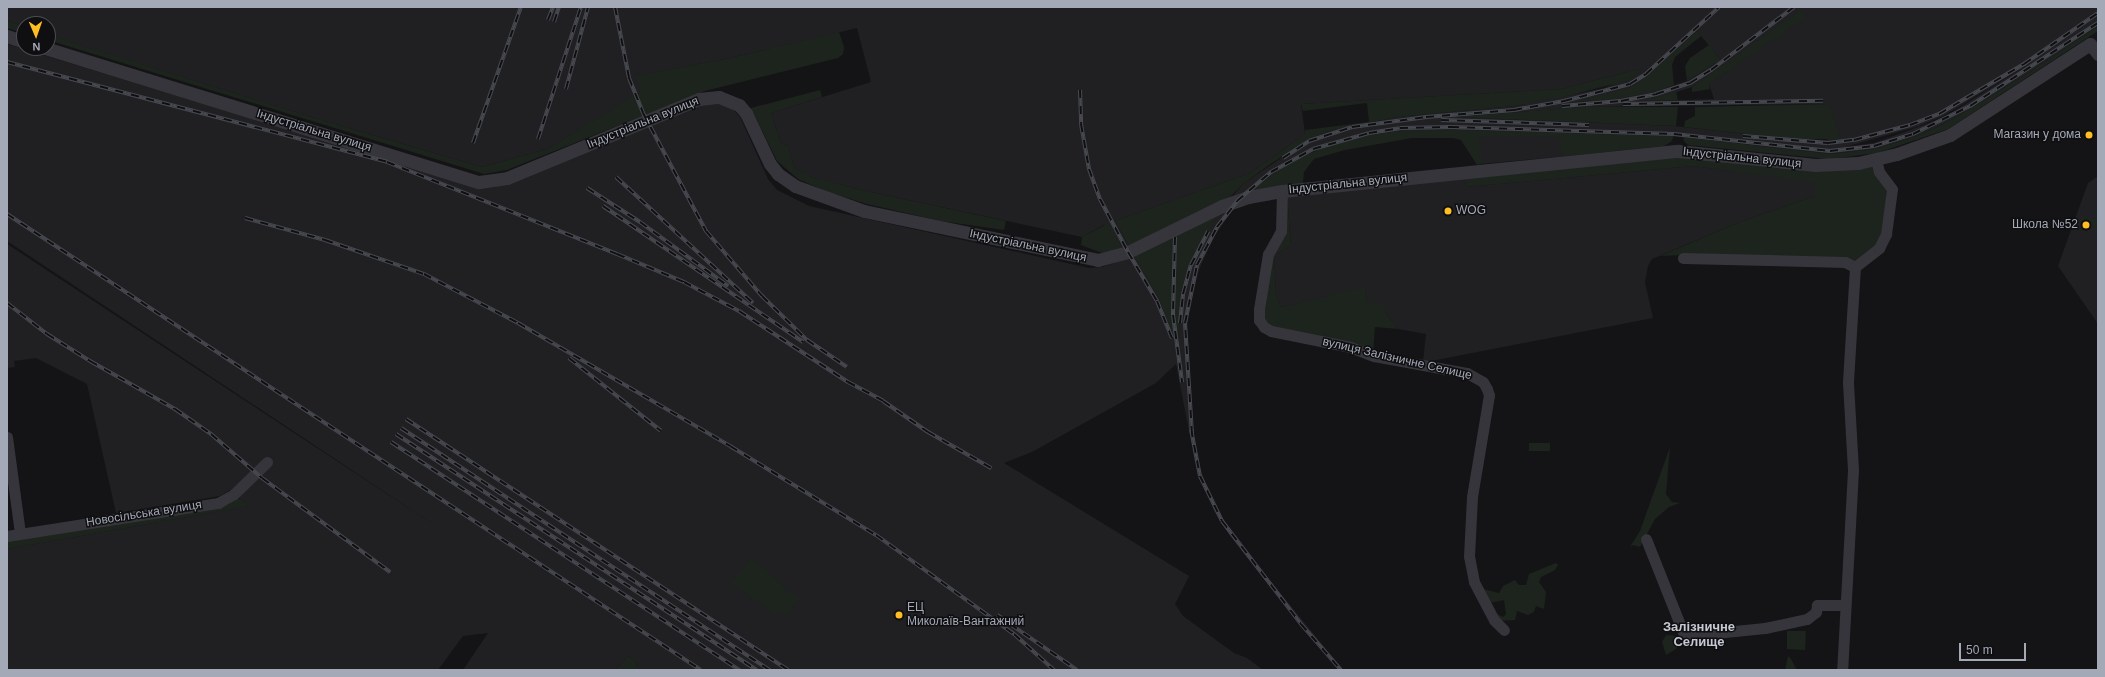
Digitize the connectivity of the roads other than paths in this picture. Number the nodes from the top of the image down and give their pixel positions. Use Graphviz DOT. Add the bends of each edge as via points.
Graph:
graph roads {
  1 [pos="2096,45"];
  2 [pos="56,51"];
  3 [pos="1876,159"];
  4 [pos="1282,192"];
  5 [pos="1683,258"];
  6 [pos="1855,267"];
  7 [pos="7,437"];
  8 [pos="267,462"];
  9 [pos="20,533"];
  10 [pos="7,536"];
  11 [pos="1646,539"];
  12 [pos="1845,605"];
  13 [pos="1504,630"];
  14 [pos="1842,670"];
  1 -- 3 [label="street, Індустріальна вулиця" via="1950,135"];
  2 -- 4 [label="street, Індустріальна вулиця" via="479,182 507,178 699,99 719,97 739,105 746,112 770,164 778,174 796,186 864,211 1083,258 1110,258 1222,206 1248,197"];
  3 -- 4 [label="street, Індустріальна вулиця" via="1858,163 1815,165 1678,151"];
  3 -- 6 [label="street" via="1879,172 1892,189 1886,234 1879,248"];
  4 -- 13 [label="street, вулиця Залізничне Селище" via="1281,231 1268,254 1259,309 1259,320 1264,327 1271,331 1350,348 1374,356 1467,373 1483,382 1487,389 1489,395 1472,496 1469,556 1474,582 1494,620"];
  5 -- 6 [label="street" via="1838,261 1851,263"];
  6 -- 12 [label="street" via="1848,384 1853,470"];
  7 -- 9 [label="street"];
  8 -- 9 [label="street, Новосільська вулиця" via="234,494 218,503"];
  9 -- 10 [label="street, Новосільська вулиця"];
  11 -- 12 [label="street" via="1683,632 1699,635 1779,626 1807,619 1816,612 1817,604"];
  12 -- 14 [label="street"];
}
